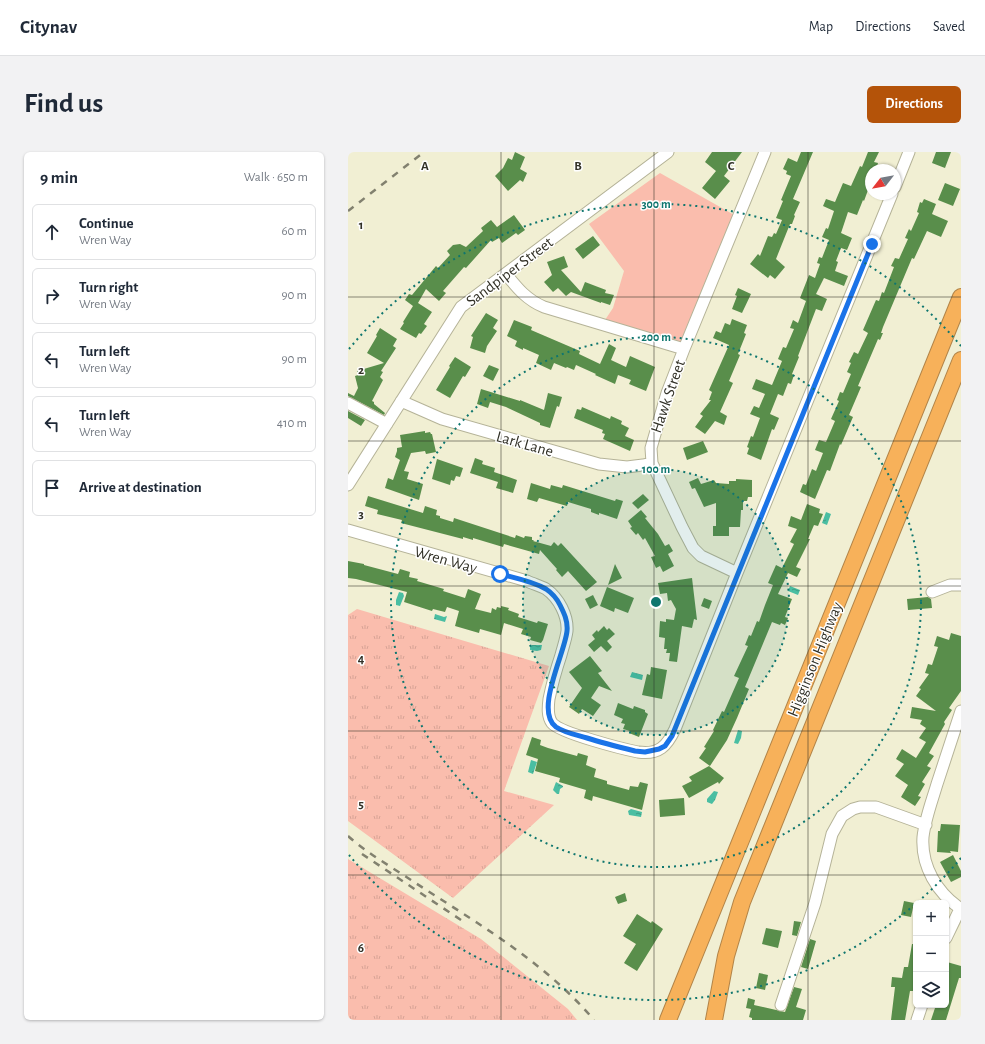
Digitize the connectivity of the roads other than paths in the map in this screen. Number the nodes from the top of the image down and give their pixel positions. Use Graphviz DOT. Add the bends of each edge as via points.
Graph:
graph roads {
  1 [pos="668,152"];
  2 [pos="766,152"];
  3 [pos="909,152"];
  4 [pos="901,172"];
  5 [pos="890,200"];
  6 [pos="506,274"];
  7 [pos="961,298"];
  8 [pos="684,349"];
  9 [pos="961,360"];
  10 [pos="401,401"];
  11 [pos="348,403"];
  12 [pos="387,424"];
  13 [pos="652,463"];
  14 [pos="348,485"];
  15 [pos="348,530"];
  16 [pos="737,573"];
  17 [pos="961,585"];
  18 [pos="932,592"];
  19 [pos="961,711"];
  20 [pos="926,825"];
  21 [pos="960,909"];
  22 [pos="947,936"];
  23 [pos="781,1005"];
  24 [pos="921,1008"];
  25 [pos="716,1016"];
  26 [pos="668,1020"];
  27 [pos="917,1020"];
  1 -- 6 [label="street, Sandpiper Street"];
  2 -- 8 [label="street, Hawk Street"];
  3 -- 4 [label="street"];
  5 -- 16 [label="street, Wren Way"];
  6 -- 8 [label="street" via="529,300 544,307"];
  6 -- 10 [label="street, Sandpiper Street" via="461,307"];
  7 -- 26 [label="highway, Higginson Highway"];
  8 -- 13 [label="street, Hawk Street" via="651,442"];
  9 -- 25 [label="highway, Higginson Highway" via="742,902 726,956"];
  10 -- 12 [label="street, Sandpiper Street"];
  10 -- 13 [label="street, Lark Lane" via="442,419 599,464 627,467"];
  11 -- 12 [label="street"];
  12 -- 14 [label="street, Sandpiper Street"];
  13 -- 16 [label="street, Hawk Street" via="693,548 701,556"];
  15 -- 16 [label="street, Wren Way" via="527,581 552,593 564,613 567,631 548,706 551,722 572,734 645,752 659,749 670,740"];
  17 -- 18 [label="street" via="950,585"];
  19 -- 20 [label="street"];
  20 -- 21 [label="street" via="923,837 928,870 938,889"];
  20 -- 23 [label="street" via="876,807 860,807 842,816 832,834 815,903"];
  21 -- 22 [label="street"];
  24 -- 27 [label="street"];
}
